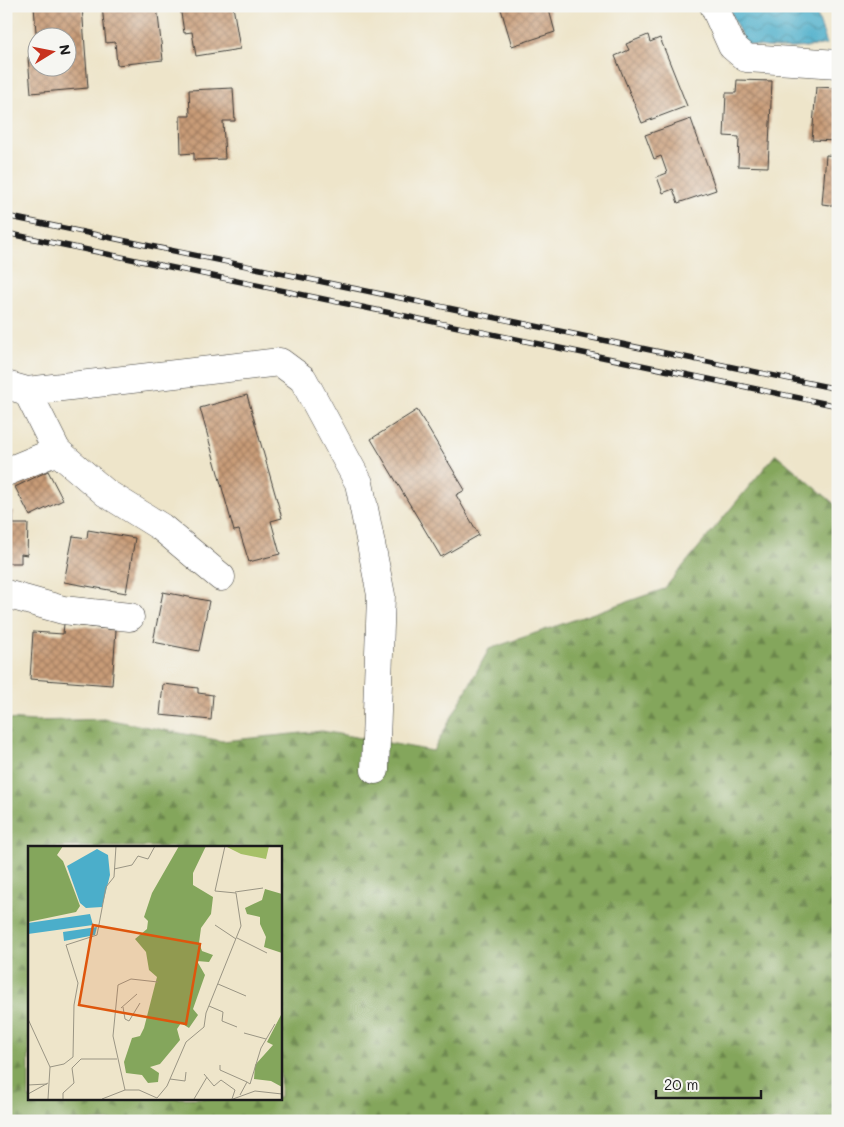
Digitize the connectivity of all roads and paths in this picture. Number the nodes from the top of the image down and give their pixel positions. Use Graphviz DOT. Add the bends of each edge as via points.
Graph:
graph roads {
  1 [pos="714,6"];
  2 [pos="838,64"];
  3 [pos="17,388"];
  4 [pos="56,450"];
  5 [pos="6,472"];
  6 [pos="220,577"];
  7 [pos="6,594"];
  8 [pos="130,617"];
  9 [pos="375,770"];
  1 -- 2 [label="street" via="732,46 746,58"];
  3 -- 4 [label="street"];
  3 -- 9 [label="street" via="280,362 303,379 359,483 381,595"];
  4 -- 5 [label="street"];
  4 -- 6 [label="street" via="106,493 161,526"];
  7 -- 8 [label="street" via="63,610"];
}
